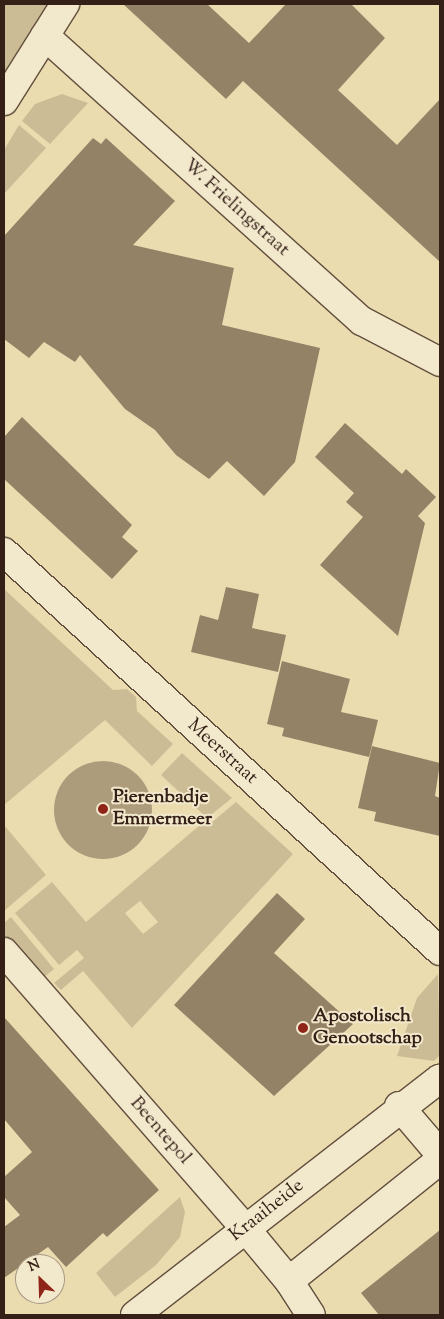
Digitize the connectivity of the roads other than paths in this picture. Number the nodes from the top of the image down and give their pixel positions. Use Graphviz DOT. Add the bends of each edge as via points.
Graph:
graph roads {
  1 [pos="65,4"];
  2 [pos="44,36"];
  3 [pos="4,101"];
  4 [pos="440,362"];
  5 [pos="4,552"];
  6 [pos="4,952"];
  7 [pos="440,952"];
  8 [pos="440,1078"];
  9 [pos="399,1106"];
  10 [pos="440,1154"];
  11 [pos="440,1160"];
  12 [pos="246,1228"];
  13 [pos="289,1281"];
  14 [pos="135,1315"];
  15 [pos="311,1315"];
  1 -- 2 [label="street"];
  2 -- 3 [label="street"];
  2 -- 4 [label="street, W. Frielingstraat" via="362,321"];
  5 -- 7 [label="street, Meerstraat"];
  6 -- 12 [label="street, Beentepol"];
  8 -- 9 [label="street, Kraaiheide"];
  9 -- 10 [label="street"];
  9 -- 12 [label="street, Kraaiheide"];
  11 -- 13 [label="street"];
  12 -- 13 [label="street, Beentepol"];
  12 -- 14 [label="street, Kraaiheide"];
  13 -- 15 [label="street, Beentepol"];
}
